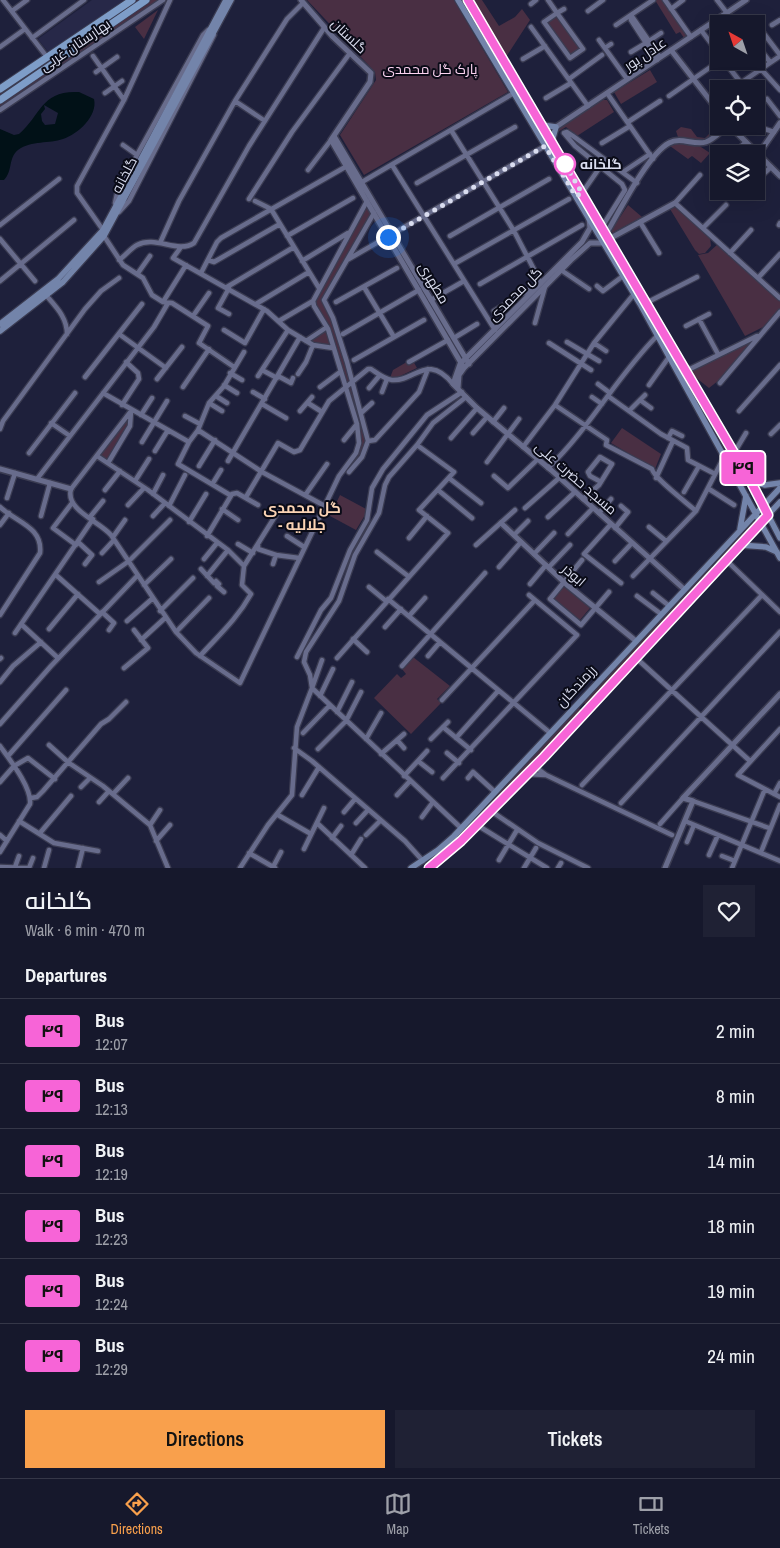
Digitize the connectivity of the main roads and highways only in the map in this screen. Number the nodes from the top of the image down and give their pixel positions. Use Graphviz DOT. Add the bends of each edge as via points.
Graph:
graph roads {
  1 [pos="132,0"];
  2 [pos="146,0"];
  3 [pos="226,0"];
  4 [pos="232,0"];
  5 [pos="458,0"];
  6 [pos="469,0"];
  7 [pos="213,29"];
  8 [pos="0,89"];
  9 [pos="0,100"];
  10 [pos="542,126"];
  11 [pos="552,142"];
  12 [pos="582,193"];
  13 [pos="572,197"];
  14 [pos="606,239"];
  15 [pos="0,330"];
  16 [pos="714,418"];
  17 [pos="705,423"];
  18 [pos="751,482"];
  19 [pos="780,483"];
  20 [pos="780,488"];
  21 [pos="746,496"];
  22 [pos="780,502"];
  23 [pos="763,506"];
  24 [pos="755,514"];
  25 [pos="768,515"];
  26 [pos="760,523"];
  27 [pos="780,525"];
  28 [pos="740,530"];
  29 [pos="779,536"];
  30 [pos="740,545"];
  31 [pos="779,555"];
  32 [pos="710,561"];
  33 [pos="719,567"];
  34 [pos="578,703"];
  35 [pos="586,710"];
  36 [pos="411,868"];
  37 [pos="428,868"];
  1 -- 8 [label="main road, بهارستان غربی"];
  2 -- 9 [label="main road, بهارستان غربی"];
  3 -- 7 [label="main road, گلخانه"];
  4 -- 7 [label="main road, گلخانه"];
  5 -- 13 [label="main road"];
  6 -- 10 [label="main road"];
  7 -- 15 [label="main road, گلخانه" via="103,233 45,293"];
  10 -- 11 [label="main road"];
  10 -- 11 [label="main road" via="556,127"];
  11 -- 12 [label="main road"];
  12 -- 13 [label="main road"];
  12 -- 14 [label="main road"];
  13 -- 14 [label="main road"];
  14 -- 16 [label="main road"];
  14 -- 17 [label="main road"];
  16 -- 17 [label="main road"];
  16 -- 18 [label="main road"];
  17 -- 21 [label="main road"];
  18 -- 19 [label="main road" via="765,485"];
  18 -- 23 [label="main road"];
  20 -- 23 [label="main road, رزمندگان"];
  21 -- 24 [label="main road"];
  21 -- 28 [label="main road"];
  22 -- 25 [label="main road, رزمندگان"];
  23 -- 24 [label="main road, رزمندگان"];
  23 -- 25 [label="main road"];
  24 -- 26 [label="main road"];
  24 -- 28 [label="main road, رزمندگان"];
  25 -- 26 [label="main road, رزمندگان"];
  25 -- 29 [label="main road"];
  26 -- 30 [label="main road, رزمندگان"];
  26 -- 31 [label="main road"];
  27 -- 29 [label="main road"];
  28 -- 32 [label="main road, رزمندگان"];
  30 -- 31 [label="main road" via="766,547"];
  30 -- 33 [label="main road, رزمندگان"];
  32 -- 33 [label="main road"];
  32 -- 34 [label="main road, رزمندگان"];
  33 -- 35 [label="main road, رزمندگان"];
  34 -- 35 [label="main road"];
  34 -- 36 [label="main road, رزمندگان" via="461,828 438,850"];
  35 -- 37 [label="main road, رزمندگان" via="491,811"];
}
